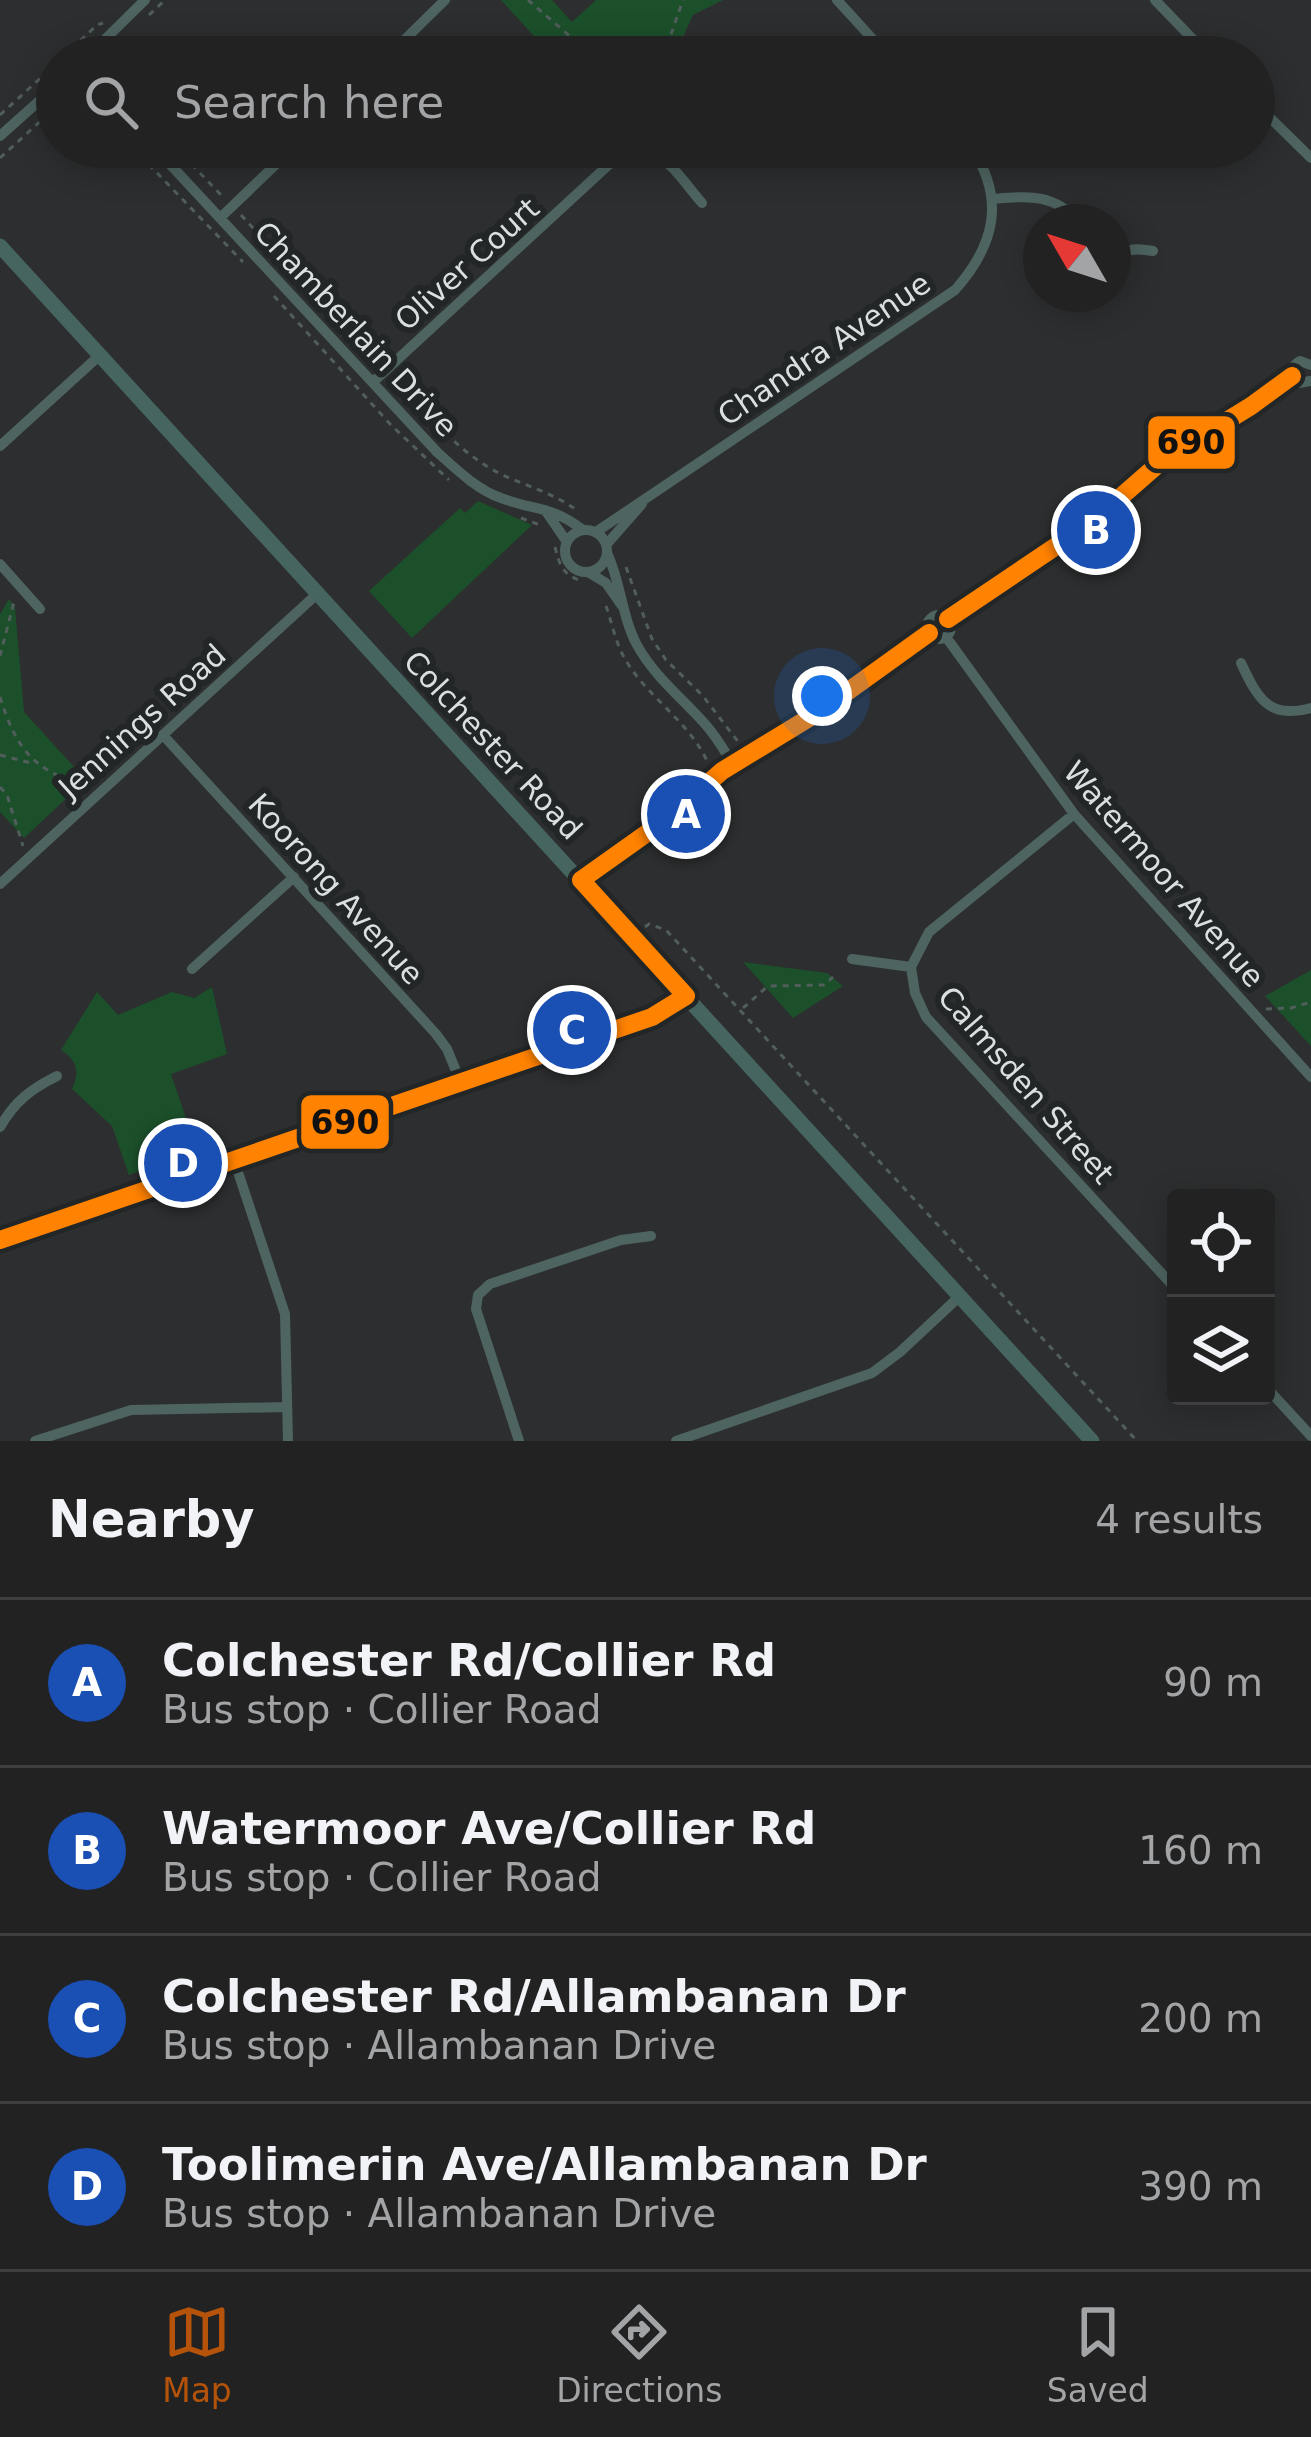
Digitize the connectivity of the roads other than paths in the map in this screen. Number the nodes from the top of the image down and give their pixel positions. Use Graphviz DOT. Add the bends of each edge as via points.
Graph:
graph roads {
  1 [pos="146,0"];
  2 [pos="445,0"];
  3 [pos="837,0"];
  4 [pos="1159,1"];
  5 [pos="109,36"];
  6 [pos="408,36"];
  7 [pos="870,36"];
  8 [pos="1191,36"];
  9 [pos="36,104"];
  10 [pos="1275,120"];
  11 [pos="0,136"];
  12 [pos="1308,149"];
  13 [pos="174,168"];
  14 [pos="272,168"];
  15 [pos="605,168"];
  16 [pos="670,168"];
  17 [pos="984,168"];
  18 [pos="992,199"];
  19 [pos="702,203"];
  20 [pos="1060,204"];
  21 [pos="220,218"];
  22 [pos="0,246"];
  23 [pos="1131,248"];
  24 [pos="1153,251"];
  25 [pos="100,355"];
  26 [pos="1311,364"];
  27 [pos="1292,376"];
  28 [pos="1311,381"];
  29 [pos="373,382"];
  30 [pos="0,446"];
  31 [pos="648,497"];
  32 [pos="545,510"];
  33 [pos="589,531"];
  34 [pos="567,542"];
  35 [pos="607,550"];
  36 [pos="0,564"];
  37 [pos="588,572"];
  38 [pos="316,594"];
  39 [pos="40,609"];
  40 [pos="624,609"];
  41 [pos="948,619"];
  42 [pos="928,633"];
  43 [pos="946,637"];
  44 [pos="1241,663"];
  45 [pos="1311,709"];
  46 [pos="163,735"];
  47 [pos="732,764"];
  48 [pos="1075,814"];
  49 [pos="294,877"];
  50 [pos="581,880"];
  51 [pos="0,884"];
  52 [pos="852,959"];
  53 [pos="911,967"];
  54 [pos="192,969"];
  55 [pos="686,996"];
  56 [pos="57,1076"];
  57 [pos="1311,1077"];
  58 [pos="461,1083"];
  59 [pos="0,1127"];
  60 [pos="234,1160"];
  61 [pos="651,1236"];
  62 [pos="0,1240"];
  63 [pos="1167,1279"];
  64 [pos="960,1296"];
  65 [pos="1275,1397"];
  66 [pos="287,1407"];
  67 [pos="1311,1436"];
  68 [pos="35,1441"];
  69 [pos="289,1441"];
  70 [pos="519,1441"];
  71 [pos="676,1441"];
  72 [pos="1092,1441"];
  1 -- 5 [label="street"];
  2 -- 6 [label="street"];
  3 -- 7 [label="street"];
  4 -- 8 [label="street"];
  9 -- 11 [label="street"];
  10 -- 12 [label="street"];
  13 -- 21 [label="street, Chamberlain Drive"];
  14 -- 21 [label="street"];
  15 -- 29 [label="street, Oliver Court"];
  16 -- 19 [label="street, Oliver Court"];
  17 -- 18 [label="street"];
  18 -- 20 [label="street"];
  18 -- 31 [label="street, Chandra Avenue" via="982,254 955,290"];
  21 -- 29 [label="street, Chamberlain Drive"];
  22 -- 25 [label="main road, Colchester Road"];
  23 -- 24 [label="street"];
  25 -- 30 [label="street"];
  25 -- 38 [label="main road, Colchester Road"];
  26 -- 27 [label="street" via="1297,363"];
  27 -- 28 [label="street"];
  27 -- 41 [label="street"];
  29 -- 32 [label="street, Chamberlain Drive" via="470,481"];
  31 -- 33 [label="street, Chandra Avenue"];
  31 -- 35 [label="street, Chandra Avenue"];
  32 -- 33 [label="street, Chamberlain Drive"];
  32 -- 34 [label="street"];
  33 -- 34 [label="street"];
  33 -- 35 [label="street"];
  34 -- 37 [label="street" via="569,563"];
  35 -- 37 [label="street"];
  35 -- 40 [label="street"];
  36 -- 39 [label="street"];
  37 -- 40 [label="street"];
  38 -- 46 [label="street, Jennings Road"];
  38 -- 50 [label="main road, Colchester Road"];
  40 -- 47 [label="street" via="651,668"];
  41 -- 42 [label="street" via="932,617"];
  41 -- 43 [label="street"];
  42 -- 43 [label="street"];
  42 -- 47 [label="street"];
  43 -- 48 [label="street, Watermoor Avenue"];
  44 -- 45 [label="street" via="1271,707"];
  46 -- 49 [label="street, Koorong Avenue"];
  46 -- 51 [label="street, Jennings Road"];
  47 -- 50 [label="street"];
  48 -- 53 [label="street, Calmsden Street" via="929,932"];
  48 -- 57 [label="street, Watermoor Avenue"];
  49 -- 54 [label="street"];
  49 -- 58 [label="street, Koorong Avenue" via="436,1034"];
  50 -- 55 [label="main road, Colchester Road"];
  52 -- 53 [label="street"];
  53 -- 63 [label="street, Calmsden Street" via="926,1017"];
  55 -- 58 [label="street" via="652,1017"];
  55 -- 64 [label="main road, Colchester Road"];
  56 -- 59 [label="street" via="13,1105"];
  58 -- 60 [label="street"];
  60 -- 62 [label="street"];
  60 -- 66 [label="street" via="285,1314"];
  61 -- 70 [label="street" via="490,1284 478,1295"];
  64 -- 71 [label="street" via="872,1373"];
  64 -- 72 [label="main road, Colchester Road"];
  65 -- 67 [label="street"];
  66 -- 68 [label="street" via="131,1410"];
  66 -- 69 [label="street"];
}
